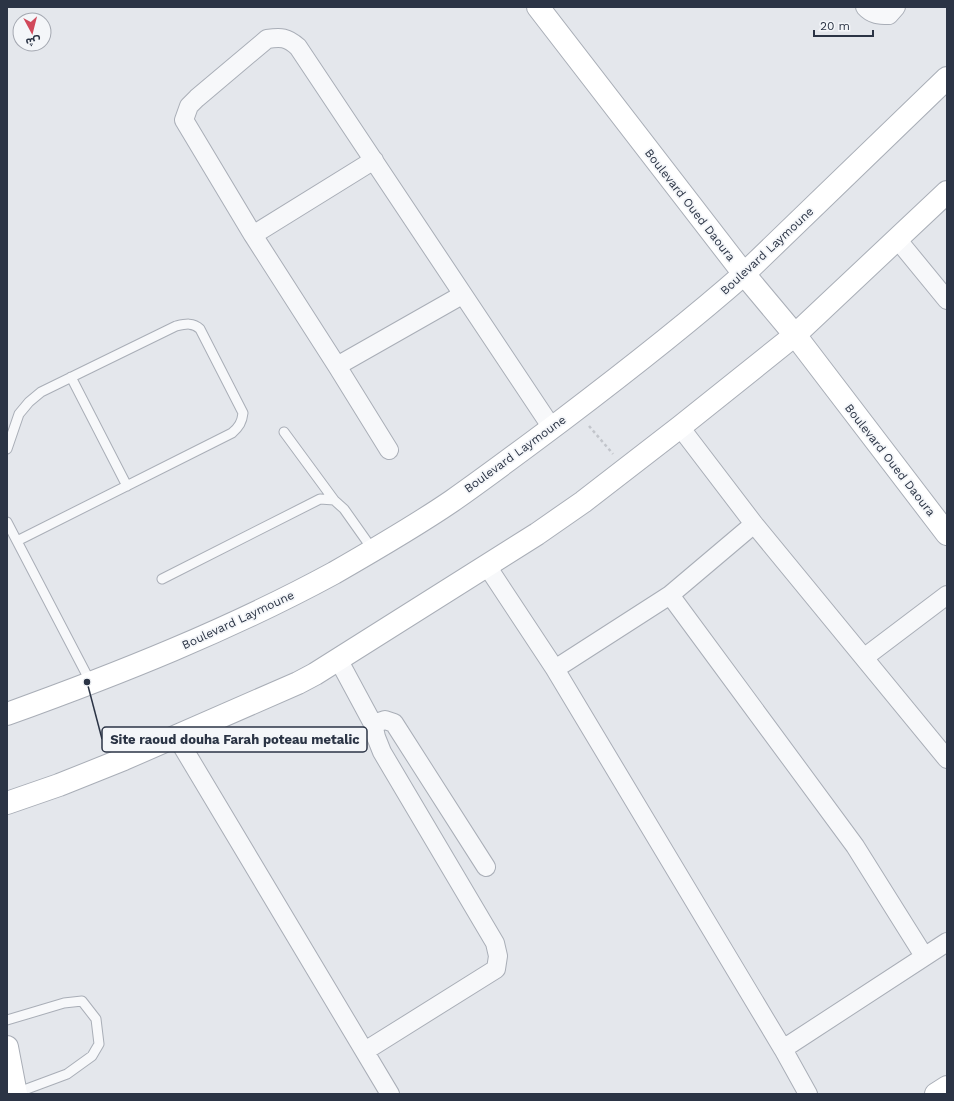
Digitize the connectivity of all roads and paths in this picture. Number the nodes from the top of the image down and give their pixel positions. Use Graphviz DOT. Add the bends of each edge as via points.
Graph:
graph roads {
  1 [pos="538,7"];
  2 [pos="866,7"];
  3 [pos="896,7"];
  4 [pos="947,78"];
  5 [pos="374,160"];
  6 [pos="947,192"];
  7 [pos="253,235"];
  8 [pos="897,239"];
  9 [pos="744,274"];
  10 [pos="462,295"];
  11 [pos="947,300"];
  12 [pos="795,335"];
  13 [pos="337,366"];
  14 [pos="71,377"];
  15 [pos="680,427"];
  16 [pos="552,428"];
  17 [pos="284,432"];
  18 [pos="7,449"];
  19 [pos="389,450"];
  20 [pos="127,486"];
  21 [pos="334,500"];
  22 [pos="7,522"];
  23 [pos="754,524"];
  24 [pos="947,534"];
  25 [pos="17,541"];
  26 [pos="373,550"];
  27 [pos="487,566"];
  28 [pos="162,579"];
  29 [pos="947,595"];
  30 [pos="670,596"];
  31 [pos="865,657"];
  32 [pos="338,660"];
  33 [pos="555,669"];
  34 [pos="91,684"];
  35 [pos="7,714"];
  36 [pos="373,724"];
  37 [pos="176,736"];
  38 [pos="947,758"];
  39 [pos="7,803"];
  40 [pos="486,867"];
  41 [pos="947,942"];
  42 [pos="924,956"];
  43 [pos="7,1020"];
  44 [pos="7,1047"];
  45 [pos="783,1049"];
  46 [pos="365,1052"];
  47 [pos="947,1087"];
  48 [pos="16,1094"];
  49 [pos="390,1094"];
  50 [pos="808,1094"];
  51 [pos="936,1094"];
  1 -- 9 [label="main road, Boulevard Oued Daoura"];
  2 -- 3 [label="street" via="868,11 878,15 889,15"];
  4 -- 9 [label="main road, Boulevard Laymoune"];
  5 -- 7 [label="street"];
  5 -- 7 [label="street" via="298,47 281,37 267,39 197,98 189,106 184,120"];
  5 -- 10 [label="street"];
  6 -- 8 [label="main road"];
  7 -- 13 [label="street"];
  8 -- 11 [label="street"];
  8 -- 12 [label="main road"];
  9 -- 12 [label="main road, Boulevard Oued Daoura"];
  9 -- 16 [label="main road, Boulevard Laymoune"];
  10 -- 13 [label="street"];
  10 -- 16 [label="street"];
  12 -- 15 [label="main road"];
  12 -- 24 [label="main road, Boulevard Oued Daoura"];
  13 -- 19 [label="street"];
  14 -- 18 [label="lane" via="41,392 29,402 19,414"];
  14 -- 20 [label="lane"];
  14 -- 20 [label="lane" via="176,326 195,324 200,329 243,413 239,428"];
  15 -- 23 [label="street"];
  15 -- 27 [label="main road" via="583,502"];
  16 -- 26 [label="main road, Boulevard Laymoune" via="451,501"];
  17 -- 21 [label="lane"];
  20 -- 25 [label="lane"];
  21 -- 26 [label="lane" via="344,509"];
  21 -- 28 [label="lane" via="320,499"];
  22 -- 25 [label="lane"];
  23 -- 30 [label="street"];
  23 -- 31 [label="street"];
  25 -- 34 [label="lane"];
  26 -- 34 [label="main road, Boulevard Laymoune" via="293,594 196,640"];
  27 -- 32 [label="main road"];
  27 -- 33 [label="street"];
  29 -- 31 [label="street"];
  30 -- 33 [label="street"];
  30 -- 42 [label="street" via="855,846"];
  31 -- 38 [label="street"];
  32 -- 36 [label="street"];
  32 -- 37 [label="main road" via="298,683"];
  33 -- 45 [label="street"];
  34 -- 35 [label="main road, Boulevard Laymoune"];
  36 -- 40 [label="street" via="385,720 394,723"];
  36 -- 46 [label="street" via="382,752 495,944 498,956 496,969"];
  37 -- 39 [label="main road" via="80,777"];
  37 -- 46 [label="street"];
  41 -- 42 [label="street"];
  42 -- 45 [label="street"];
  43 -- 48 [label="lane" via="64,1003 82,1001 96,1019 99,1044 92,1056 67,1074"];
  44 -- 48 [label="main road"];
  45 -- 50 [label="street"];
  46 -- 49 [label="street"];
  47 -- 51 [label="main road"];
}
